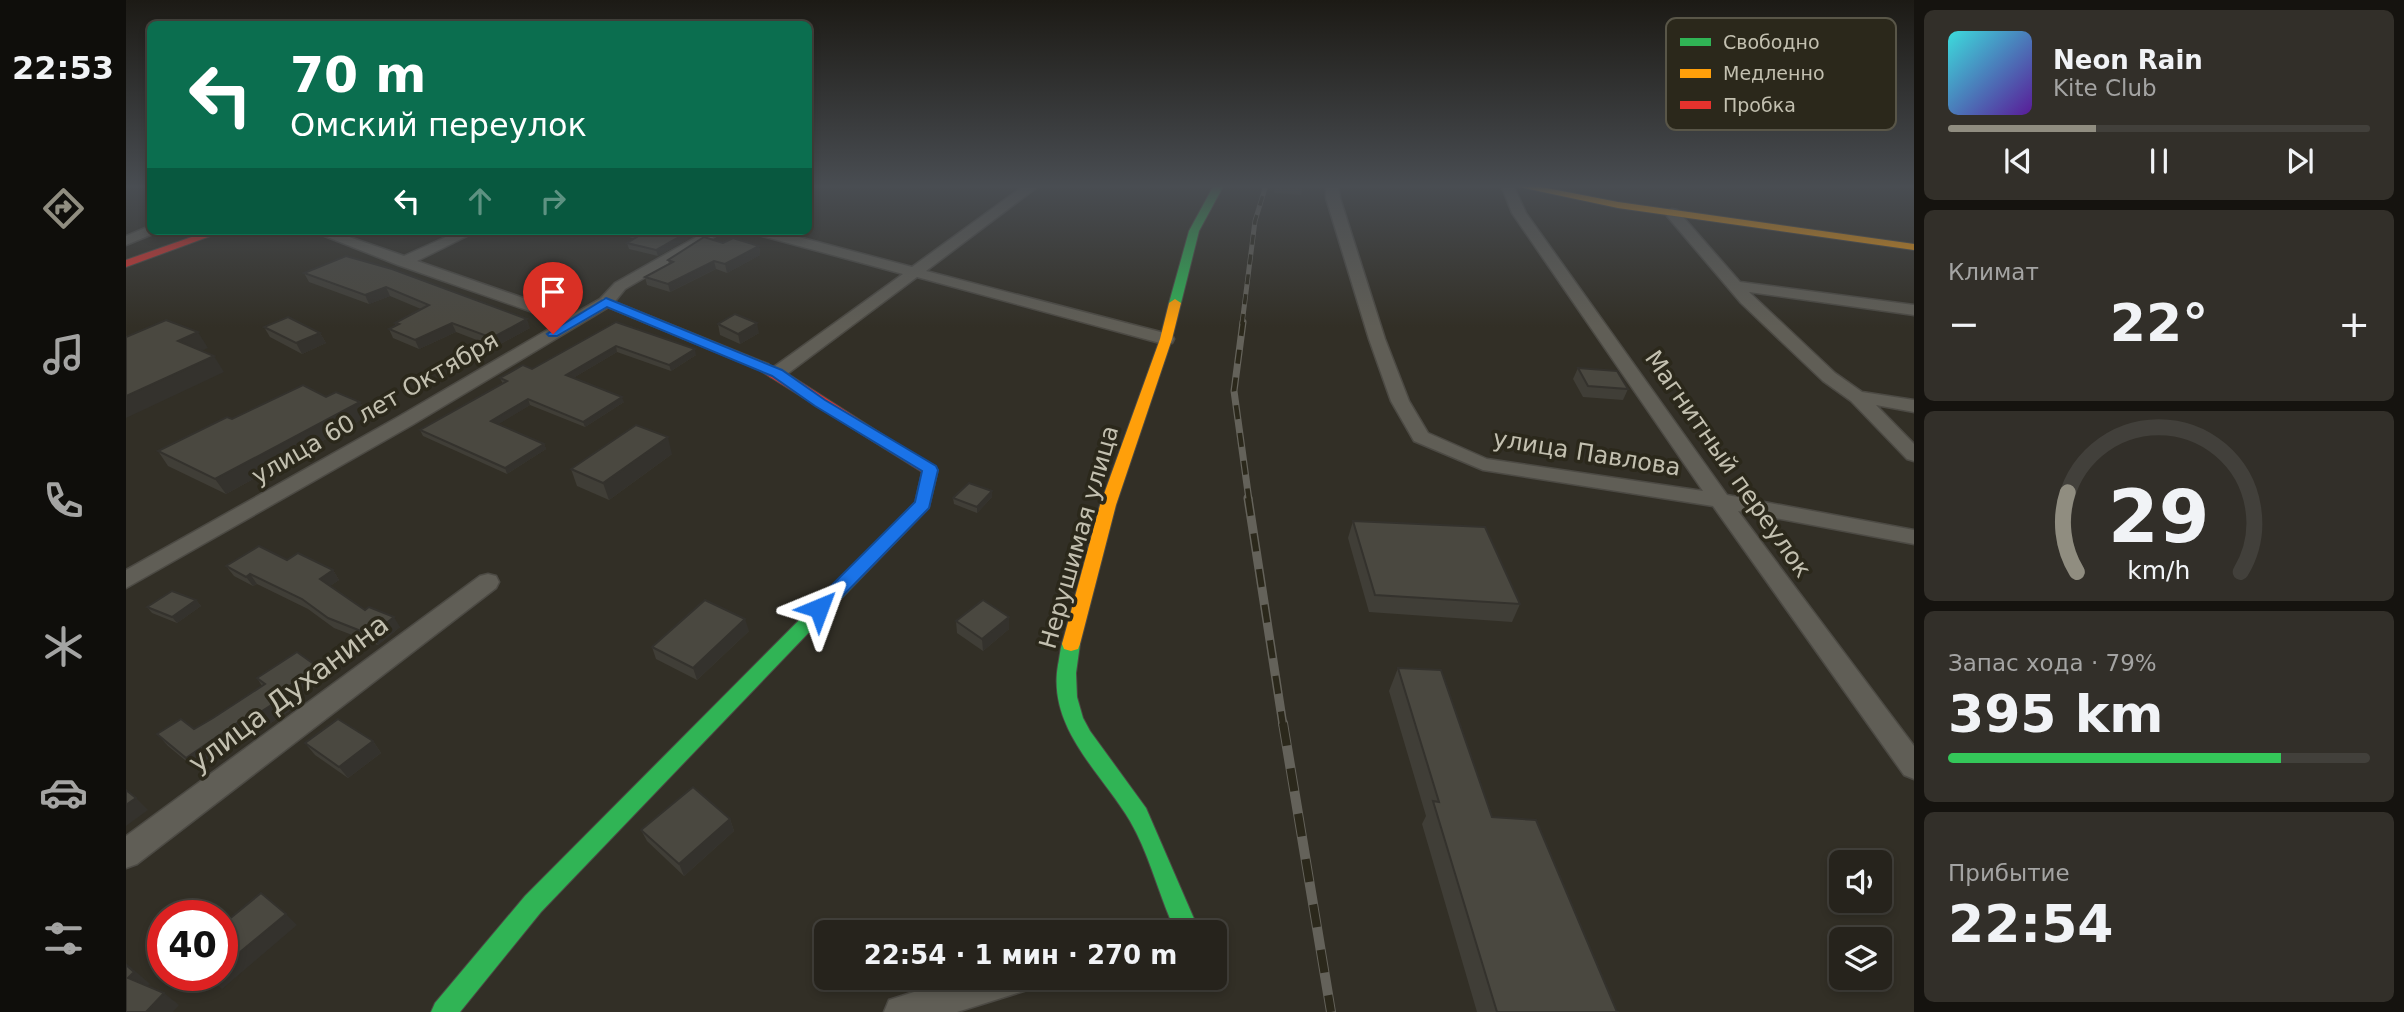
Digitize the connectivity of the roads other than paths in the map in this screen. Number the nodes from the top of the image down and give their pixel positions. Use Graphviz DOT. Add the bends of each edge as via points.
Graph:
graph roads {
  1 [pos="145,232"];
  2 [pos="970,232"];
  3 [pos="1194,232"];
  4 [pos="1343,232"];
  5 [pos="1533,232"];
  6 [pos="1689,232"];
  7 [pos="1809,232"];
  8 [pos="208,235"];
  9 [pos="330,235"];
  10 [pos="461,235"];
  11 [pos="710,235"];
  12 [pos="775,235"];
  13 [pos="126,241"];
  14 [pos="1914,247"];
  15 [pos="403,262"];
  16 [pos="126,264"];
  17 [pos="916,272"];
  18 [pos="1735,286"];
  19 [pos="606,302"];
  20 [pos="1914,310"];
  21 [pos="574,321"];
  22 [pos="1166,339"];
  23 [pos="777,373"];
  24 [pos="1857,397"];
  25 [pos="1914,406"];
  26 [pos="1914,455"];
  27 [pos="1723,501"];
  28 [pos="1914,537"];
  29 [pos="126,580"];
  30 [pos="488,582"];
  31 [pos="1914,766"];
  32 [pos="126,854"];
  33 [pos="1183,920"];
  34 [pos="975,990"];
  35 [pos="444,1012"];
  36 [pos="901,1012"];
  1 -- 13 [label="street"];
  2 -- 17 [label="street"];
  3 -- 22 [label="street, Нерушимая улица"];
  4 -- 27 [label="street, улица Павлова" via="1400,401 1422,437 1483,464"];
  5 -- 27 [label="street, Магнитный переулок"];
  6 -- 18 [label="street"];
  7 -- 14 [label="street"];
  8 -- 16 [label="street"];
  9 -- 15 [label="street"];
  10 -- 15 [label="street"];
  11 -- 19 [label="street, улица 60 лет Октября" via="620,286"];
  12 -- 17 [label="street"];
  15 -- 21 [label="street"];
  17 -- 22 [label="street"];
  17 -- 23 [label="street"];
  18 -- 20 [label="street"];
  18 -- 24 [label="street" via="1829,377"];
  19 -- 21 [label="street, улица 60 лет Октября"];
  19 -- 23 [label="street"];
  21 -- 29 [label="street, улица 60 лет Октября"];
  22 -- 33 [label="street, Нерушимая улица" via="1108,505 1064,671 1069,711 1089,750 1138,814"];
  23 -- 35 [label="street" via="930,470 923,504 533,904"];
  24 -- 25 [label="street"];
  24 -- 26 [label="street"];
  27 -- 28 [label="street, улица Павлова"];
  27 -- 31 [label="street, Магнитный переулок" via="1825,650"];
  30 -- 32 [label="street, улица Духанина"];
  34 -- 36 [label="street"];
}
